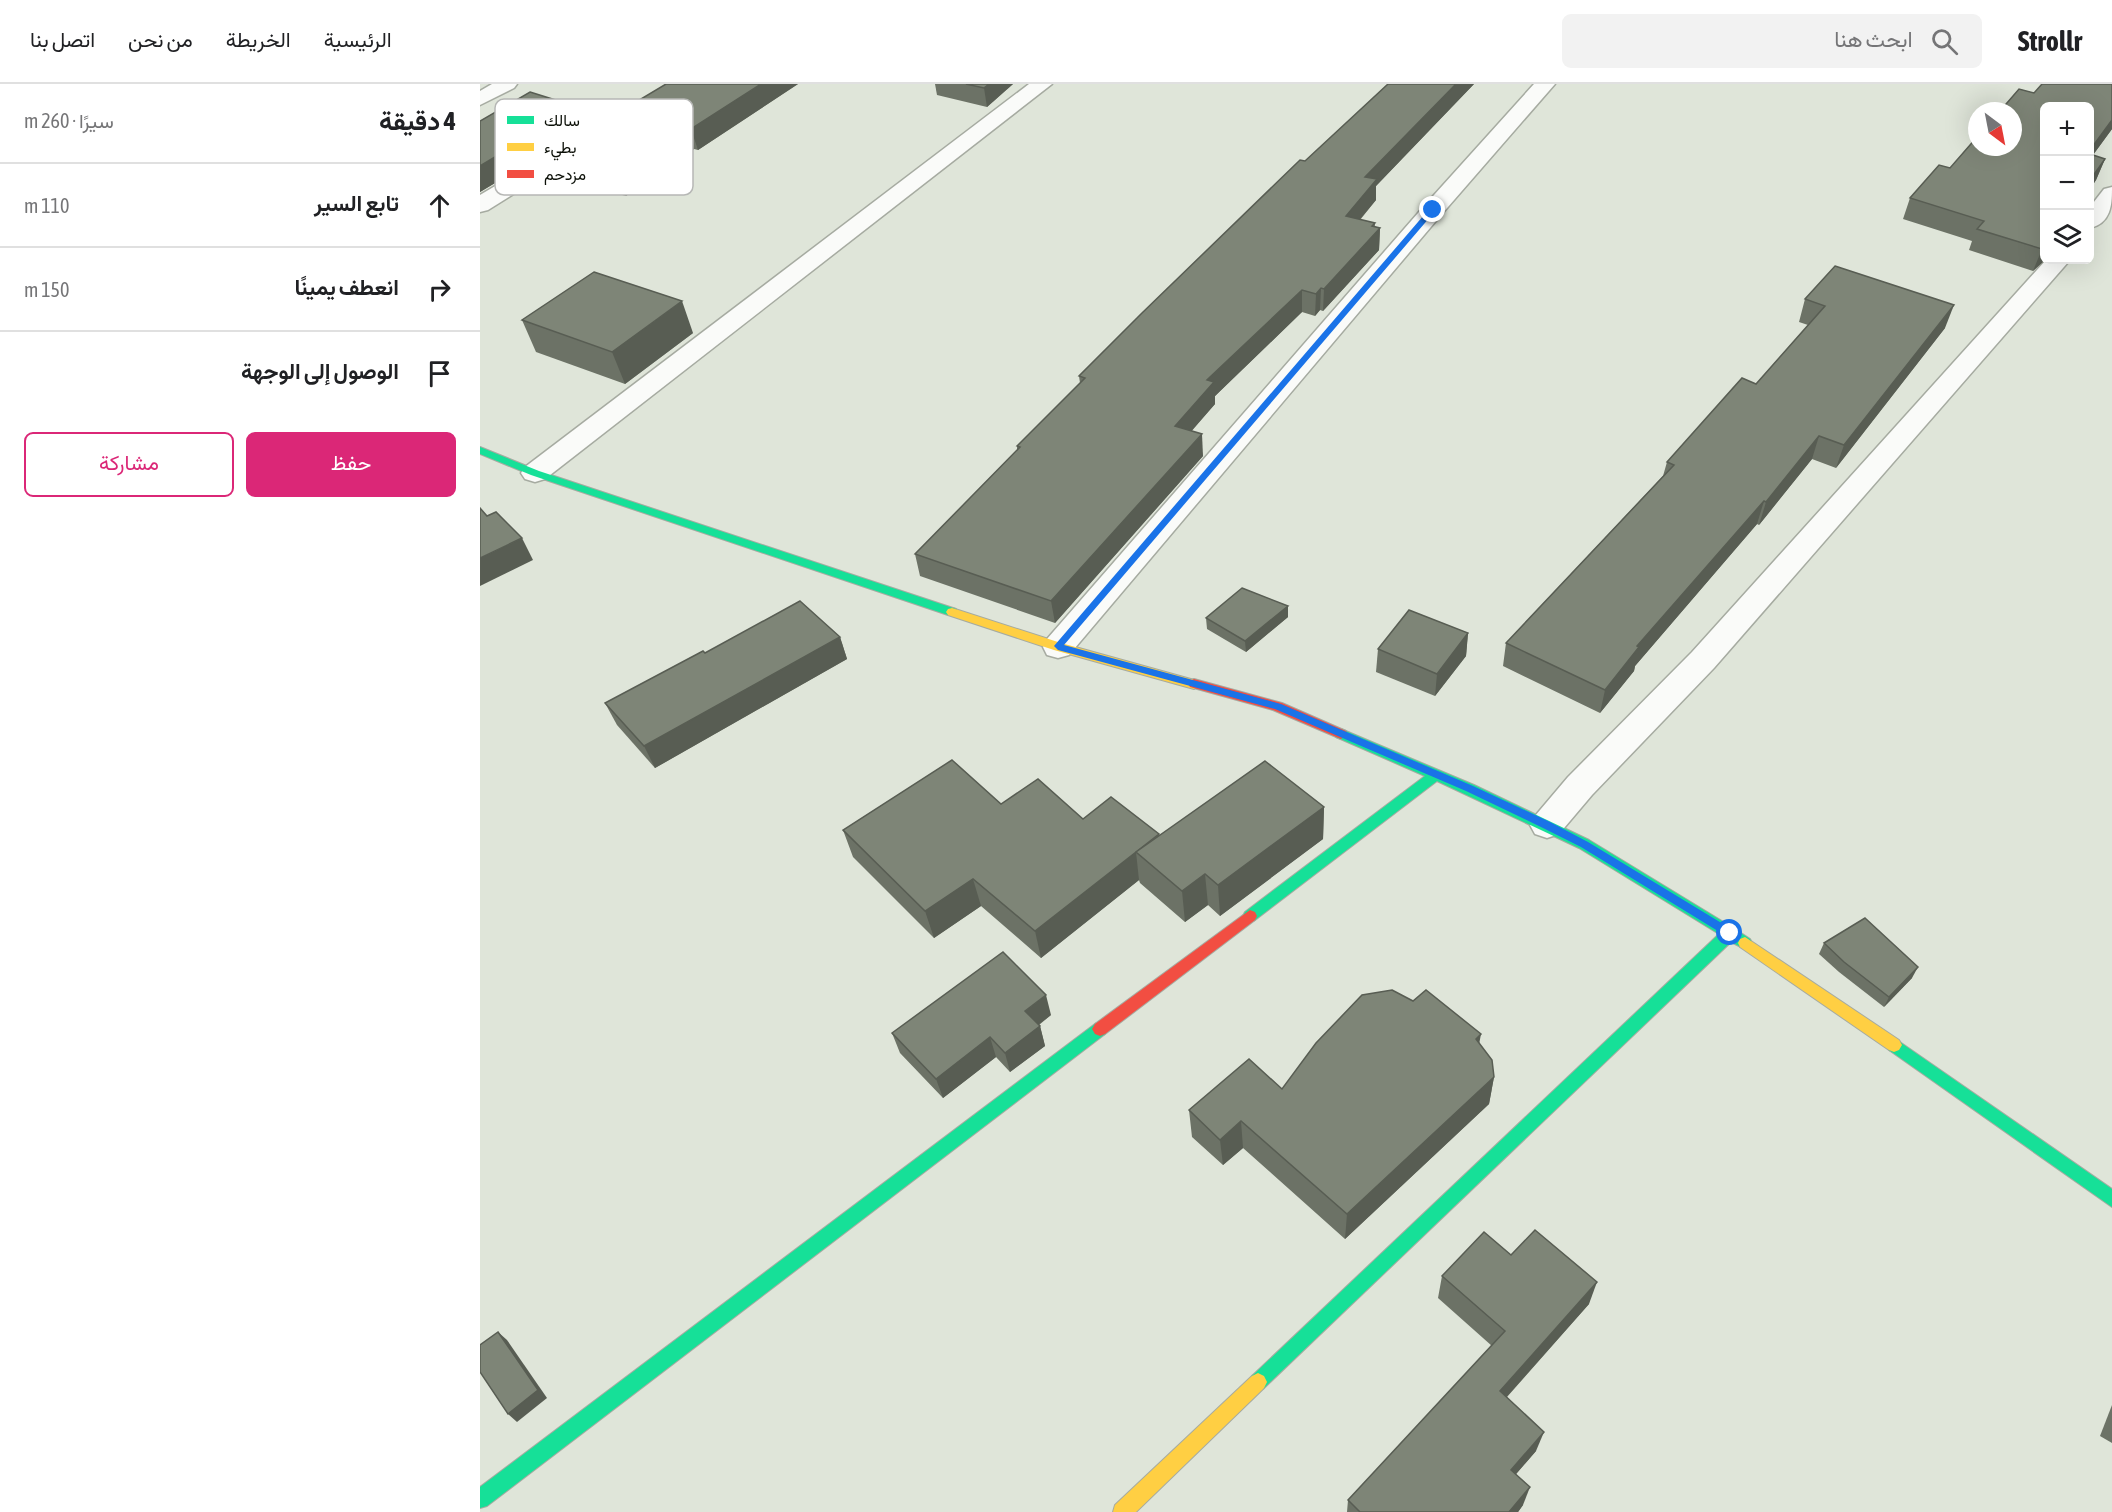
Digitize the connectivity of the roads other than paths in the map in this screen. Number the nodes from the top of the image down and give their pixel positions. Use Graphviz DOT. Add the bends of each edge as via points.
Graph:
graph roads {
  1 [pos="507,84"];
  2 [pos="1042,84"];
  3 [pos="1545,84"];
  4 [pos="480,99"];
  5 [pos="2112,194"];
  6 [pos="496,195"];
  7 [pos="480,205"];
  8 [pos="2094,216"];
  9 [pos="2054,264"];
  10 [pos="480,450"];
  11 [pos="535,473"];
  12 [pos="1058,646"];
  13 [pos="1436,775"];
  14 [pos="1547,825"];
  15 [pos="1730,933"];
  16 [pos="2112,1199"];
  17 [pos="480,1499"];
  18 [pos="1122,1512"];
  1 -- 4 [label="street"];
  2 -- 11 [label="street"];
  3 -- 12 [label="street"];
  5 -- 8 [label="street"];
  6 -- 7 [label="street"];
  9 -- 14 [label="street" via="1703,660"];
  10 -- 11 [label="street"];
  11 -- 12 [label="street"];
  12 -- 13 [label="street" via="1277,706"];
  13 -- 14 [label="street"];
  13 -- 17 [label="street"];
  14 -- 15 [label="street"];
  15 -- 16 [label="street"];
  15 -- 18 [label="street"];
}
